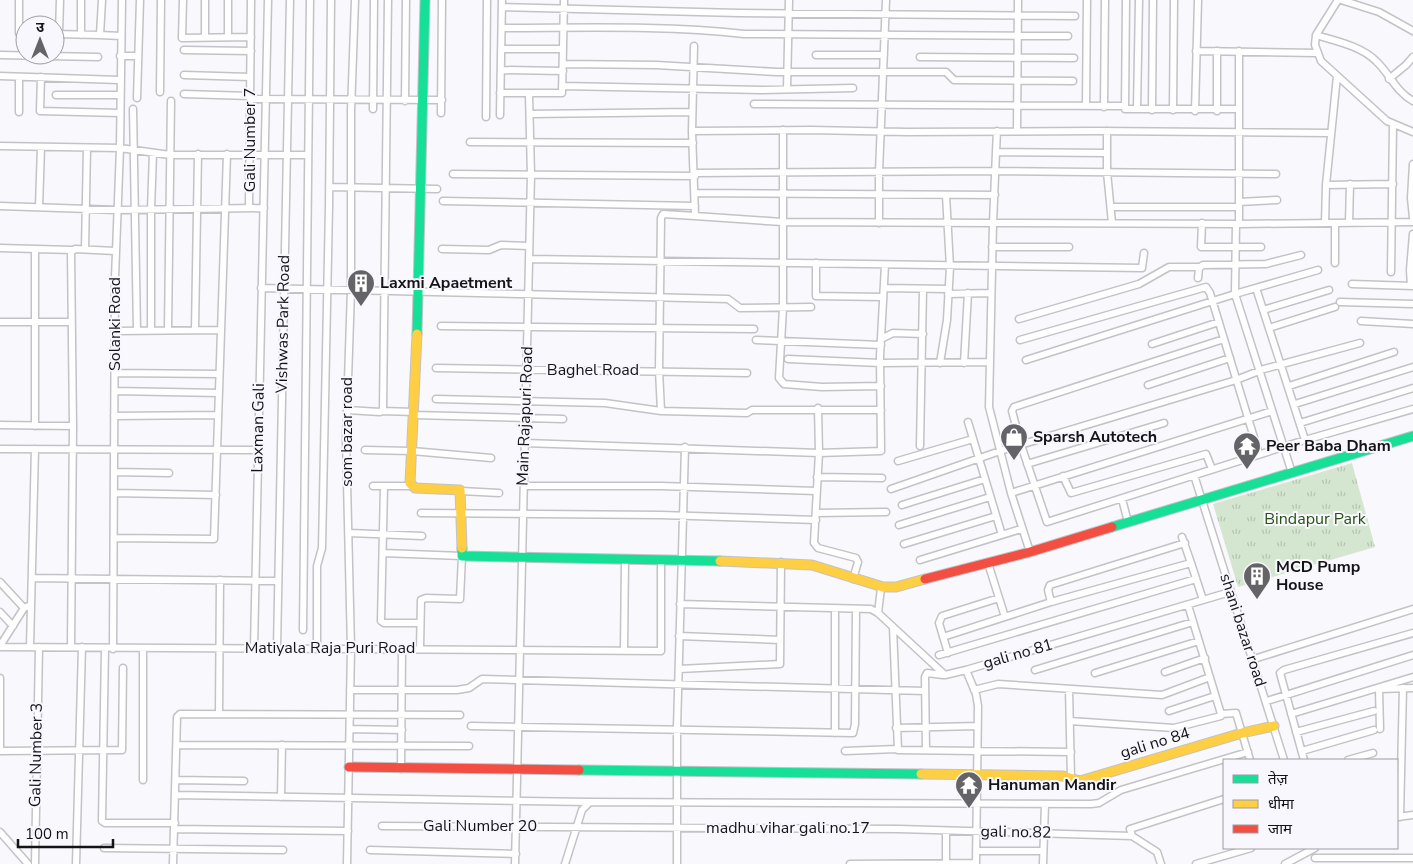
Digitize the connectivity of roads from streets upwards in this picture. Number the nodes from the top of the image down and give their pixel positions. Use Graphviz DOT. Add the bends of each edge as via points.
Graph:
graph roads {
  1 [pos="19,0"];
  2 [pos="60,0"];
  3 [pos="82,0"];
  4 [pos="102,0"];
  5 [pos="122,0"];
  6 [pos="140,0"];
  7 [pos="162,0"];
  8 [pos="183,0"];
  9 [pos="205,0"];
  10 [pos="228,0"];
  11 [pos="252,0"];
  12 [pos="268,0"];
  13 [pos="290,0"];
  14 [pos="310,0"];
  15 [pos="331,0"];
  16 [pos="354,0"];
  17 [pos="374,0"];
  18 [pos="388,0"];
  19 [pos="406,0"];
  20 [pos="426,0"];
  21 [pos="442,0"];
  22 [pos="487,0"];
  23 [pos="564,0"];
  24 [pos="789,0"];
  25 [pos="886,0"];
  26 [pos="1018,0"];
  27 [pos="1087,0"];
  28 [pos="1105,0"];
  29 [pos="1126,0"];
  30 [pos="1139,0"];
  31 [pos="1153,0"];
  32 [pos="1174,0"];
  33 [pos="1198,0"];
  34 [pos="1340,0"];
  35 [pos="502,4"];
  36 [pos="564,8"];
  37 [pos="788,12"];
  38 [pos="884,13"];
  39 [pos="19,15"];
  40 [pos="59,15"];
  41 [pos="1018,15"];
  42 [pos="1075,16"];
  43 [pos="502,28"];
  44 [pos="564,28"];
  45 [pos="1413,31"];
  46 [pos="65,34"];
  47 [pos="81,34"];
  48 [pos="788,34"];
  49 [pos="100,35"];
  50 [pos="884,35"];
  51 [pos="1316,35"];
  52 [pos="121,36"];
  53 [pos="1017,36"];
  54 [pos="1068,36"];
  55 [pos="205,37"];
  56 [pos="228,37"];
  57 [pos="251,37"];
  58 [pos="694,46"];
  59 [pos="563,48"];
  60 [pos="501,49"];
  61 [pos="184,50"];
  62 [pos="1196,51"];
  63 [pos="1217,51"];
  64 [pos="1239,51"];
  65 [pos="250,52"];
  66 [pos="1316,53"];
  67 [pos="0,55"];
  68 [pos="816,55"];
  69 [pos="884,55"];
  70 [pos="98,56"];
  71 [pos="120,56"];
  72 [pos="138,56"];
  73 [pos="920,57"];
  74 [pos="1413,57"];
  75 [pos="1017,58"];
  76 [pos="1074,58"];
  77 [pos="693,67"];
  78 [pos="563,68"];
  79 [pos="501,70"];
  80 [pos="786,72"];
  81 [pos="884,74"];
  82 [pos="184,75"];
  83 [pos="0,76"];
  84 [pos="1337,76"];
  85 [pos="20,77"];
  86 [pos="250,77"];
  87 [pos="41,78"];
  88 [pos="1389,79"];
  89 [pos="120,80"];
  90 [pos="1017,80"];
  91 [pos="1073,81"];
  92 [pos="562,86"];
  93 [pos="693,87"];
  94 [pos="853,88"];
  95 [pos="787,90"];
  96 [pos="160,92"];
  97 [pos="500,93"];
  98 [pos="184,94"];
  99 [pos="530,94"];
  100 [pos="56,95"];
  101 [pos="120,95"];
  102 [pos="250,97"];
  103 [pos="137,98"];
  104 [pos="266,99"];
  105 [pos="288,99"];
  106 [pos="330,99"];
  107 [pos="310,100"];
  108 [pos="351,100"];
  109 [pos="373,100"];
  110 [pos="388,100"];
  111 [pos="442,100"];
  112 [pos="171,101"];
  113 [pos="405,101"];
  114 [pos="423,101"];
  115 [pos="1413,101"];
  116 [pos="754,104"];
  117 [pos="882,104"];
  118 [pos="1018,105"];
  119 [pos="1086,105"];
  120 [pos="1124,106"];
  121 [pos="1104,107"];
  122 [pos="373,109"];
  123 [pos="1239,109"];
  124 [pos="133,110"];
  125 [pos="1137,110"];
  126 [pos="1152,110"];
  127 [pos="1173,110"];
  128 [pos="1195,111"];
  129 [pos="1217,111"];
  130 [pos="19,112"];
  131 [pos="692,112"];
  132 [pos="120,113"];
  133 [pos="442,114"];
  134 [pos="530,114"];
  135 [pos="500,116"];
  136 [pos="486,117"];
  137 [pos="1393,125"];
  138 [pos="783,130"];
  139 [pos="692,131"];
  140 [pos="880,131"];
  141 [pos="997,131"];
  142 [pos="1016,131"];
  143 [pos="1107,131"];
  144 [pos="1239,132"];
  145 [pos="1413,132"];
  146 [pos="1331,133"];
  147 [pos="470,142"];
  148 [pos="530,142"];
  149 [pos="693,143"];
  150 [pos="0,146"];
  151 [pos="41,147"];
  152 [pos="87,148"];
  153 [pos="120,148"];
  154 [pos="135,151"];
  155 [pos="996,152"];
  156 [pos="153,153"];
  157 [pos="1107,153"];
  158 [pos="198,154"];
  159 [pos="227,154"];
  160 [pos="250,154"];
  161 [pos="265,154"];
  162 [pos="287,154"];
  163 [pos="170,155"];
  164 [pos="308,155"];
  165 [pos="1413,164"];
  166 [pos="996,171"];
  167 [pos="783,172"];
  168 [pos="879,172"];
  169 [pos="1107,172"];
  170 [pos="1240,173"];
  171 [pos="453,174"];
  172 [pos="1276,174"];
  173 [pos="531,175"];
  174 [pos="695,175"];
  175 [pos="1350,184"];
  176 [pos="1393,184"];
  177 [pos="1326,185"];
  178 [pos="329,187"];
  179 [pos="351,187"];
  180 [pos="386,188"];
  181 [pos="421,189"];
  182 [pos="437,189"];
  183 [pos="696,194"];
  184 [pos="782,195"];
  185 [pos="879,195"];
  186 [pos="946,195"];
  187 [pos="995,195"];
  188 [pos="1412,198"];
  189 [pos="1277,200"];
  190 [pos="443,201"];
  191 [pos="530,203"];
  192 [pos="1239,205"];
  193 [pos="0,206"];
  194 [pos="696,206"];
  195 [pos="39,207"];
  196 [pos="1111,207"];
  197 [pos="225,208"];
  198 [pos="249,208"];
  199 [pos="264,208"];
  200 [pos="85,209"];
  201 [pos="169,209"];
  202 [pos="196,209"];
  203 [pos="118,210"];
  204 [pos="134,210"];
  205 [pos="150,210"];
  206 [pos="696,216"];
  207 [pos="1413,218"];
  208 [pos="782,222"];
  209 [pos="1324,222"];
  210 [pos="1413,222"];
  211 [pos="879,223"];
  212 [pos="946,223"];
  213 [pos="993,223"];
  214 [pos="1112,223"];
  215 [pos="1335,223"];
  216 [pos="1349,223"];
  217 [pos="1202,224"];
  218 [pos="1237,224"];
  219 [pos="1391,224"];
  220 [pos="1413,234"];
  221 [pos="529,246"];
  222 [pos="992,247"];
  223 [pos="1069,247"];
  224 [pos="1236,247"];
  225 [pos="1261,247"];
  226 [pos="0,248"];
  227 [pos="35,249"];
  228 [pos="85,249"];
  229 [pos="442,249"];
  230 [pos="72,250"];
  231 [pos="115,251"];
  232 [pos="1144,254"];
  233 [pos="1301,254"];
  234 [pos="529,259"];
  235 [pos="661,259"];
  236 [pos="782,262"];
  237 [pos="816,263"];
  238 [pos="1335,263"];
  239 [pos="885,265"];
  240 [pos="1236,266"];
  241 [pos="950,267"];
  242 [pos="991,267"];
  243 [pos="1200,267"];
  244 [pos="1318,270"];
  245 [pos="1391,272"];
  246 [pos="1198,278"];
  247 [pos="1352,284"];
  248 [pos="1412,286"];
  249 [pos="261,288"];
  250 [pos="284,288"];
  251 [pos="306,288"];
  252 [pos="327,288"];
  253 [pos="884,288"];
  254 [pos="1256,288"];
  255 [pos="923,289"];
  256 [pos="351,290"];
  257 [pos="384,290"];
  258 [pos="1329,290"];
  259 [pos="948,291"];
  260 [pos="419,292"];
  261 [pos="968,293"];
  262 [pos="990,293"];
  263 [pos="528,294"];
  264 [pos="1235,294"];
  265 [pos="883,297"];
  266 [pos="660,298"];
  267 [pos="1212,301"];
  268 [pos="1413,304"];
  269 [pos="811,307"];
  270 [pos="783,308"];
  271 [pos="1263,310"];
  272 [pos="1019,319"];
  273 [pos="1362,321"];
  274 [pos="0,322"];
  275 [pos="36,322"];
  276 [pos="71,322"];
  277 [pos="1219,322"];
  278 [pos="1413,324"];
  279 [pos="441,326"];
  280 [pos="528,326"];
  281 [pos="754,328"];
  282 [pos="1269,328"];
  283 [pos="660,329"];
  284 [pos="137,330"];
  285 [pos="151,330"];
  286 [pos="168,330"];
  287 [pos="196,330"];
  288 [pos="221,330"];
  289 [pos="115,331"];
  290 [pos="923,334"];
  291 [pos="1224,339"];
  292 [pos="756,340"];
  293 [pos="1020,340"];
  294 [pos="781,341"];
  295 [pos="881,342"];
  296 [pos="1360,343"];
  297 [pos="1152,344"];
  298 [pos="1394,352"];
  299 [pos="1230,358"];
  300 [pos="788,359"];
  301 [pos="1026,360"];
  302 [pos="964,362"];
  303 [pos="989,362"];
  304 [pos="923,363"];
  305 [pos="940,363"];
  306 [pos="880,364"];
  307 [pos="1282,365"];
  308 [pos="1413,367"];
  309 [pos="436,368"];
  310 [pos="527,370"];
  311 [pos="659,370"];
  312 [pos="1259,371"];
  313 [pos="115,373"];
  314 [pos="747,373"];
  315 [pos="219,374"];
  316 [pos="1236,380"];
  317 [pos="1148,385"];
  318 [pos="881,386"];
  319 [pos="1289,386"];
  320 [pos="1413,388"];
  321 [pos="115,392"];
  322 [pos="219,393"];
  323 [pos="436,399"];
  324 [pos="526,401"];
  325 [pos="1294,404"];
  326 [pos="818,408"];
  327 [pos="1413,409"];
  328 [pos="347,410"];
  329 [pos="881,410"];
  330 [pos="382,411"];
  331 [pos="660,411"];
  332 [pos="1272,411"];
  333 [pos="414,414"];
  334 [pos="218,415"];
  335 [pos="114,416"];
  336 [pos="526,416"];
  337 [pos="563,419"];
  338 [pos="1248,419"];
  339 [pos="968,422"];
  340 [pos="1164,423"];
  341 [pos="1300,423"];
  342 [pos="0,425"];
  343 [pos="35,426"];
  344 [pos="73,426"];
  345 [pos="1413,436"];
  346 [pos="973,439"];
  347 [pos="1305,440"];
  348 [pos="525,443"];
  349 [pos="1021,445"];
  350 [pos="920,446"];
  351 [pos="1284,446"];
  352 [pos="685,447"];
  353 [pos="0,449"];
  354 [pos="35,449"];
  355 [pos="73,449"];
  356 [pos="114,449"];
  357 [pos="258,450"];
  358 [pos="365,450"];
  359 [pos="217,451"];
  360 [pos="412,451"];
  361 [pos="1000,451"];
  362 [pos="819,453"];
  363 [pos="1259,454"];
  364 [pos="491,458"];
  365 [pos="979,458"];
  366 [pos="898,461"];
  367 [pos="1028,464"];
  368 [pos="1212,469"];
  369 [pos="114,472"];
  370 [pos="169,473"];
  371 [pos="1292,473"];
  372 [pos="1194,475"];
  373 [pos="1063,476"];
  374 [pos="817,477"];
  375 [pos="882,478"];
  376 [pos="985,479"];
  377 [pos="1034,485"];
  378 [pos="373,486"];
  379 [pos="384,486"];
  380 [pos="410,486"];
  381 [pos="524,486"];
  382 [pos="685,488"];
  383 [pos="891,489"];
  384 [pos="461,491"];
  385 [pos="816,491"];
  386 [pos="1011,492"];
  387 [pos="114,493"];
  388 [pos="499,493"];
  389 [pos="216,495"];
  390 [pos="990,497"];
  391 [pos="1122,499"];
  392 [pos="1202,500"];
  393 [pos="902,504"];
  394 [pos="462,512"];
  395 [pos="886,512"];
  396 [pos="421,513"];
  397 [pos="523,513"];
  398 [pos="816,513"];
  399 [pos="684,516"];
  400 [pos="996,516"];
  401 [pos="816,520"];
  402 [pos="1128,522"];
  403 [pos="899,525"];
  404 [pos="1021,529"];
  405 [pos="350,533"];
  406 [pos="383,534"];
  407 [pos="1002,535"];
  408 [pos="422,536"];
  409 [pos="115,538"];
  410 [pos="904,544"];
  411 [pos="1030,552"];
  412 [pos="383,553"];
  413 [pos="462,556"];
  414 [pos="521,557"];
  415 [pos="625,560"];
  416 [pos="661,560"];
  417 [pos="920,560"];
  418 [pos="681,561"];
  419 [pos="781,562"];
  420 [pos="1191,563"];
  421 [pos="988,564"];
  422 [pos="32,578"];
  423 [pos="72,578"];
  424 [pos="114,579"];
  425 [pos="853,579"];
  426 [pos="1196,579"];
  427 [pos="220,580"];
  428 [pos="255,580"];
  429 [pos="278,581"];
  430 [pos="0,582"];
  431 [pos="881,588"];
  432 [pos="1230,592"];
  433 [pos="999,598"];
  434 [pos="1203,600"];
  435 [pos="1051,602"];
  436 [pos="680,604"];
  437 [pos="1188,605"];
  438 [pos="28,606"];
  439 [pos="780,608"];
  440 [pos="835,609"];
  441 [pos="856,609"];
  442 [pos="1413,609"];
  443 [pos="0,612"];
  444 [pos="878,613"];
  445 [pos="1005,617"];
  446 [pos="1194,622"];
  447 [pos="420,623"];
  448 [pos="13,626"];
  449 [pos="893,627"];
  450 [pos="303,630"];
  451 [pos="1413,633"];
  452 [pos="679,636"];
  453 [pos="943,637"];
  454 [pos="780,640"];
  455 [pos="1199,641"];
  456 [pos="0,647"];
  457 [pos="30,647"];
  458 [pos="39,647"];
  459 [pos="71,647"];
  460 [pos="82,647"];
  461 [pos="105,648"];
  462 [pos="143,648"];
  463 [pos="218,648"];
  464 [pos="254,648"];
  465 [pos="277,648"];
  466 [pos="317,648"];
  467 [pos="351,648"];
  468 [pos="402,648"];
  469 [pos="420,648"];
  470 [pos="113,649"];
  471 [pos="519,649"];
  472 [pos="624,650"];
  473 [pos="948,653"];
  474 [pos="1413,655"];
  475 [pos="939,656"];
  476 [pos="1204,658"];
  477 [pos="1254,659"];
  478 [pos="124,668"];
  479 [pos="679,668"];
  480 [pos="966,670"];
  481 [pos="1035,670"];
  482 [pos="1165,672"];
  483 [pos="1095,673"];
  484 [pos="945,675"];
  485 [pos="1413,676"];
  486 [pos="1210,677"];
  487 [pos="0,678"];
  488 [pos="519,681"];
  489 [pos="678,683"];
  490 [pos="835,688"];
  491 [pos="1403,688"];
  492 [pos="1413,688"];
  493 [pos="1069,689"];
  494 [pos="350,690"];
  495 [pos="402,690"];
  496 [pos="854,690"];
  497 [pos="974,690"];
  498 [pos="895,691"];
  499 [pos="925,691"];
  500 [pos="1285,694"];
  501 [pos="1215,696"];
  502 [pos="1267,701"];
  503 [pos="0,707"];
  504 [pos="1169,711"];
  505 [pos="1374,711"];
  506 [pos="219,714"];
  507 [pos="350,714"];
  508 [pos="1291,714"];
  509 [pos="402,715"];
  510 [pos="460,715"];
  511 [pos="1222,716"];
  512 [pos="1070,722"];
  513 [pos="471,726"];
  514 [pos="977,726"];
  515 [pos="1274,726"];
  516 [pos="926,727"];
  517 [pos="518,728"];
  518 [pos="677,728"];
  519 [pos="896,728"];
  520 [pos="350,729"];
  521 [pos="402,730"];
  522 [pos="1296,732"];
  523 [pos="835,733"];
  524 [pos="1242,733"];
  525 [pos="177,745"];
  526 [pos="282,745"];
  527 [pos="349,745"];
  528 [pos="402,745"];
  529 [pos="469,746"];
  530 [pos="897,749"];
  531 [pos="976,749"];
  532 [pos="926,750"];
  533 [pos="0,751"];
  534 [pos="36,751"];
  535 [pos="79,751"];
  536 [pos="103,751"];
  537 [pos="844,751"];
  538 [pos="1302,751"];
  539 [pos="1070,752"];
  540 [pos="1248,752"];
  541 [pos="1372,753"];
  542 [pos="1223,759"];
  543 [pos="1225,759"];
  544 [pos="1250,759"];
  545 [pos="1284,759"];
  546 [pos="1304,759"];
  547 [pos="1351,759"];
  548 [pos="349,767"];
  549 [pos="402,769"];
  550 [pos="518,770"];
  551 [pos="676,771"];
  552 [pos="976,774"];
  553 [pos="1074,779"];
  554 [pos="143,780"];
  555 [pos="176,780"];
  556 [pos="244,781"];
  557 [pos="175,795"];
  558 [pos="281,797"];
  559 [pos="348,798"];
  560 [pos="1223,799"];
  561 [pos="517,801"];
  562 [pos="590,802"];
  563 [pos="976,803"];
  564 [pos="676,804"];
  565 [pos="1045,804"];
  566 [pos="1413,815"];
  567 [pos="1398,817"];
  568 [pos="174,826"];
  569 [pos="382,826"];
  570 [pos="516,826"];
  571 [pos="577,826"];
  572 [pos="676,827"];
  573 [pos="900,829"];
  574 [pos="348,831"];
  575 [pos="946,831"];
  576 [pos="0,832"];
  577 [pos="976,832"];
  578 [pos="1044,832"];
  579 [pos="1132,836"];
  580 [pos="104,848"];
  581 [pos="174,849"];
  582 [pos="1248,849"];
  583 [pos="1311,849"];
  584 [pos="283,850"];
  585 [pos="370,850"];
  586 [pos="976,851"];
  587 [pos="1043,851"];
  588 [pos="516,854"];
  589 [pos="1413,858"];
  590 [pos="1316,861"];
  591 [pos="946,863"];
  592 [pos="28,864"];
  593 [pos="35,864"];
  594 [pos="76,864"];
  595 [pos="174,864"];
  596 [pos="347,864"];
  597 [pos="515,864"];
  598 [pos="565,864"];
  599 [pos="677,864"];
  600 [pos="850,864"];
  601 [pos="976,864"];
  602 [pos="1043,864"];
  603 [pos="1161,864"];
  604 [pos="1196,864"];
  605 [pos="1285,864"];
  1 -- 39 [label="street"];
  2 -- 40 [label="street"];
  3 -- 47 [label="street"];
  4 -- 49 [label="street"];
  5 -- 52 [label="street, Solanki Road"];
  6 -- 72 [label="street"];
  7 -- 96 [label="street"];
  8 -- 55 [label="street" via="182,38"];
  9 -- 55 [label="street"];
  10 -- 56 [label="street"];
  11 -- 57 [label="street, Gali Number 7"];
  12 -- 104 [label="street, Laxman Gali"];
  13 -- 105 [label="street, Vishwas Park Road"];
  14 -- 107 [label="street"];
  15 -- 106 [label="street"];
  16 -- 108 [label="street, som bazar road"];
  17 -- 109 [label="street"];
  18 -- 110 [label="street"];
  19 -- 113 [label="street"];
  20 -- 114 [label="street"];
  21 -- 111 [label="street"];
  22 -- 136 [label="street"];
  23 -- 36 [label="street"];
  24 -- 37 [label="street"];
  25 -- 38 [label="street"];
  26 -- 41 [label="street"];
  27 -- 119 [label="street"];
  28 -- 121 [label="street"];
  29 -- 120 [label="street"];
  30 -- 125 [label="street"];
  31 -- 126 [label="street"];
  32 -- 127 [label="street"];
  33 -- 62 [label="street"];
  34 -- 45 [label="street" via="1379,12"];
  34 -- 51 [label="street"];
  35 -- 36 [label="street"];
  35 -- 43 [label="street"];
  36 -- 37 [label="street"];
  36 -- 44 [label="street"];
  37 -- 38 [label="street"];
  37 -- 48 [label="street"];
  38 -- 41 [label="street"];
  38 -- 50 [label="street"];
  41 -- 42 [label="street"];
  41 -- 53 [label="street"];
  43 -- 44 [label="street"];
  43 -- 60 [label="street"];
  44 -- 48 [label="street" via="673,28"];
  44 -- 59 [label="street"];
  46 -- 47 [label="street"];
  47 -- 49 [label="street"];
  48 -- 50 [label="street"];
  48 -- 80 [label="street"];
  49 -- 52 [label="street"];
  50 -- 53 [label="street"];
  50 -- 69 [label="street"];
  51 -- 66 [label="street"];
  51 -- 88 [label="street" via="1367,54 1378,62"];
  52 -- 71 [label="street, Solanki Road"];
  53 -- 54 [label="street"];
  53 -- 75 [label="street"];
  55 -- 56 [label="street"];
  56 -- 57 [label="street"];
  57 -- 65 [label="street, Gali Number 7"];
  58 -- 77 [label="street"];
  59 -- 60 [label="street"];
  59 -- 78 [label="street"];
  60 -- 79 [label="street"];
  61 -- 65 [label="street"];
  62 -- 63 [label="street"];
  62 -- 128 [label="street"];
  63 -- 64 [label="street"];
  63 -- 129 [label="street"];
  64 -- 66 [label="street"];
  64 -- 123 [label="street"];
  65 -- 86 [label="street, Gali Number 7"];
  66 -- 84 [label="street"];
  67 -- 70 [label="street"];
  68 -- 69 [label="street"];
  69 -- 81 [label="street"];
  71 -- 72 [label="street"];
  71 -- 89 [label="street, Solanki Road"];
  72 -- 103 [label="street"];
  73 -- 75 [label="street"];
  74 -- 88 [label="street"];
  75 -- 76 [label="street"];
  75 -- 90 [label="street"];
  77 -- 78 [label="street"];
  77 -- 80 [label="street"];
  77 -- 93 [label="street"];
  78 -- 79 [label="street"];
  78 -- 92 [label="street"];
  79 -- 97 [label="street"];
  80 -- 81 [label="street"];
  80 -- 95 [label="street"];
  81 -- 90 [label="street" via="946,72 953,80"];
  81 -- 117 [label="street"];
  82 -- 86 [label="street"];
  83 -- 85 [label="street"];
  84 -- 137 [label="street"];
  84 -- 146 [label="street"];
  85 -- 87 [label="street"];
  85 -- 130 [label="street"];
  86 -- 102 [label="street, Gali Number 7"];
  87 -- 89 [label="street"];
  87 -- 132 [label="street" via="40,111"];
  88 -- 115 [label="street"];
  89 -- 101 [label="street, Solanki Road"];
  90 -- 91 [label="street"];
  90 -- 118 [label="street"];
  92 -- 93 [label="street"];
  92 -- 99 [label="street" via="560,94"];
  93 -- 95 [label="street"];
  93 -- 131 [label="street"];
  94 -- 95 [label="street"];
  97 -- 99 [label="street"];
  97 -- 135 [label="street"];
  98 -- 102 [label="street"];
  99 -- 134 [label="street, Main Rajapuri Road"];
  100 -- 101 [label="street"];
  101 -- 132 [label="street, Solanki Road"];
  102 -- 104 [label="street"];
  102 -- 160 [label="street, Gali Number 7"];
  104 -- 105 [label="street"];
  104 -- 161 [label="street, Laxman Gali"];
  105 -- 107 [label="street"];
  105 -- 162 [label="street, Vishwas Park Road"];
  106 -- 107 [label="street"];
  106 -- 108 [label="street"];
  106 -- 178 [label="street"];
  107 -- 164 [label="street"];
  108 -- 109 [label="street"];
  108 -- 179 [label="street, som bazar road"];
  109 -- 110 [label="street"];
  109 -- 122 [label="street"];
  110 -- 113 [label="street"];
  110 -- 180 [label="street"];
  111 -- 114 [label="street"];
  111 -- 133 [label="street"];
  112 -- 163 [label="street"];
  113 -- 114 [label="street"];
  114 -- 181 [label="street"];
  116 -- 117 [label="street"];
  117 -- 118 [label="street"];
  117 -- 140 [label="street"];
  118 -- 119 [label="street"];
  118 -- 142 [label="street"];
  119 -- 121 [label="street"];
  120 -- 121 [label="street"];
  120 -- 125 [label="street" via="1125,109"];
  123 -- 129 [label="street"];
  123 -- 144 [label="street"];
  124 -- 154 [label="street"];
  125 -- 126 [label="street"];
  126 -- 127 [label="street"];
  127 -- 128 [label="street"];
  128 -- 129 [label="street"];
  131 -- 134 [label="street"];
  131 -- 139 [label="street"];
  132 -- 153 [label="street, Solanki Road"];
  134 -- 148 [label="street, Main Rajapuri Road"];
  137 -- 145 [label="street"];
  137 -- 176 [label="street"];
  138 -- 139 [label="street"];
  138 -- 140 [label="street"];
  138 -- 167 [label="street"];
  139 -- 149 [label="street"];
  140 -- 141 [label="street"];
  140 -- 168 [label="street"];
  141 -- 142 [label="street"];
  141 -- 155 [label="street"];
  142 -- 143 [label="street"];
  143 -- 144 [label="street"];
  143 -- 157 [label="street"];
  144 -- 146 [label="street"];
  144 -- 170 [label="street"];
  146 -- 177 [label="street"];
  147 -- 148 [label="street"];
  148 -- 149 [label="street"];
  148 -- 173 [label="street, Main Rajapuri Road"];
  149 -- 174 [label="street"];
  150 -- 151 [label="street"];
  151 -- 152 [label="street"];
  151 -- 195 [label="street"];
  152 -- 153 [label="street"];
  152 -- 200 [label="street"];
  153 -- 154 [label="street"];
  153 -- 203 [label="street, Solanki Road"];
  154 -- 156 [label="street"];
  154 -- 204 [label="street"];
  155 -- 157 [label="street"];
  155 -- 166 [label="street"];
  156 -- 163 [label="street"];
  156 -- 205 [label="street"];
  157 -- 169 [label="street"];
  158 -- 159 [label="street"];
  158 -- 163 [label="street"];
  158 -- 202 [label="street"];
  159 -- 160 [label="street"];
  159 -- 197 [label="street"];
  160 -- 161 [label="street"];
  160 -- 198 [label="street, Gali Number 7"];
  161 -- 162 [label="street"];
  161 -- 199 [label="street, Laxman Gali"];
  162 -- 164 [label="street"];
  162 -- 250 [label="street, Vishwas Park Road"];
  163 -- 201 [label="street"];
  164 -- 251 [label="street"];
  165 -- 188 [label="street"];
  166 -- 168 [label="street"];
  166 -- 169 [label="street"];
  166 -- 187 [label="street"];
  167 -- 168 [label="street"];
  167 -- 174 [label="street"];
  167 -- 184 [label="street"];
  168 -- 185 [label="street"];
  169 -- 170 [label="street"];
  169 -- 196 [label="street"];
  170 -- 172 [label="street"];
  170 -- 192 [label="street"];
  171 -- 173 [label="street"];
  173 -- 174 [label="street"];
  173 -- 191 [label="street, Main Rajapuri Road"];
  174 -- 183 [label="street"];
  175 -- 176 [label="street"];
  175 -- 177 [label="street"];
  175 -- 216 [label="street"];
  176 -- 219 [label="street"];
  177 -- 209 [label="street"];
  178 -- 179 [label="street"];
  178 -- 252 [label="street"];
  179 -- 180 [label="street"];
  179 -- 256 [label="street, som bazar road"];
  180 -- 181 [label="street"];
  180 -- 257 [label="street"];
  181 -- 182 [label="street"];
  181 -- 260 [label="street"];
  183 -- 184 [label="street"];
  183 -- 194 [label="street"];
  184 -- 185 [label="street"];
  184 -- 208 [label="street"];
  185 -- 186 [label="street"];
  185 -- 211 [label="street"];
  186 -- 187 [label="street"];
  186 -- 212 [label="street"];
  187 -- 213 [label="street"];
  188 -- 207 [label="street"];
  189 -- 192 [label="street"];
  190 -- 191 [label="street"];
  191 -- 194 [label="street"];
  191 -- 221 [label="street, Main Rajapuri Road"];
  192 -- 196 [label="street"];
  192 -- 218 [label="street"];
  193 -- 195 [label="street, Gali Number 7"];
  194 -- 206 [label="street"];
  195 -- 200 [label="street, Gali Number 7"];
  196 -- 214 [label="street"];
  197 -- 198 [label="street, Gali Number 7"];
  197 -- 202 [label="street, Gali Number 7"];
  197 -- 288 [label="street"];
  198 -- 199 [label="street"];
  199 -- 249 [label="street, Laxman Gali"];
  200 -- 203 [label="street, Gali Number 7"];
  200 -- 228 [label="street"];
  201 -- 202 [label="street, Gali Number 7"];
  201 -- 205 [label="street, Gali Number 7"];
  201 -- 286 [label="street"];
  202 -- 287 [label="street"];
  203 -- 204 [label="street, Gali Number 7"];
  203 -- 231 [label="street, Solanki Road"];
  204 -- 205 [label="street, Gali Number 7"];
  204 -- 284 [label="street"];
  205 -- 285 [label="street"];
  206 -- 208 [label="street"];
  206 -- 235 [label="street" via="662,214"];
  208 -- 211 [label="street"];
  208 -- 236 [label="street"];
  209 -- 215 [label="street"];
  209 -- 218 [label="street"];
  210 -- 219 [label="street"];
  211 -- 212 [label="street"];
  212 -- 213 [label="street"];
  212 -- 241 [label="street"];
  213 -- 214 [label="street"];
  213 -- 222 [label="street"];
  214 -- 217 [label="street"];
  215 -- 216 [label="street"];
  215 -- 238 [label="street"];
  216 -- 219 [label="street"];
  217 -- 218 [label="street"];
  217 -- 224 [label="street" via="1201,246"];
  218 -- 224 [label="street"];
  219 -- 245 [label="street"];
  220 -- 248 [label="street"];
  221 -- 229 [label="street" via="497,246 489,250"];
  221 -- 234 [label="street, Main Rajapuri Road"];
  222 -- 223 [label="street"];
  222 -- 242 [label="street"];
  224 -- 225 [label="street"];
  224 -- 240 [label="street"];
  226 -- 227 [label="street"];
  227 -- 230 [label="street"];
  227 -- 275 [label="street"];
  228 -- 230 [label="street"];
  228 -- 231 [label="street"];
  230 -- 276 [label="street"];
  231 -- 289 [label="street, Solanki Road"];
  232 -- 242 [label="street" via="1142,268"];
  233 -- 240 [label="street" via="1268,264"];
  234 -- 235 [label="street"];
  234 -- 263 [label="street, Main Rajapuri Road"];
  235 -- 236 [label="street"];
  235 -- 266 [label="street"];
  236 -- 237 [label="street"];
  236 -- 270 [label="street"];
  237 -- 239 [label="street"];
  237 -- 265 [label="street" via="816,296"];
  239 -- 241 [label="street"];
  239 -- 253 [label="street"];
  240 -- 243 [label="street"];
  240 -- 264 [label="street"];
  241 -- 242 [label="street"];
  241 -- 259 [label="street"];
  242 -- 262 [label="street"];
  243 -- 246 [label="street"];
  243 -- 272 [label="street" via="1169,267 1139,284"];
  244 -- 254 [label="street"];
  247 -- 248 [label="street"];
  249 -- 250 [label="street"];
  249 -- 357 [label="street, Laxman Gali"];
  250 -- 251 [label="street"];
  250 -- 429 [label="street, Vishwas Park Road"];
  251 -- 252 [label="street"];
  251 -- 450 [label="street"];
  252 -- 256 [label="street"];
  252 -- 466 [label="street"];
  253 -- 255 [label="street"];
  253 -- 265 [label="street"];
  254 -- 264 [label="street"];
  254 -- 271 [label="street"];
  255 -- 259 [label="street"];
  255 -- 290 [label="street"];
  256 -- 257 [label="street"];
  256 -- 328 [label="street, som bazar road"];
  257 -- 260 [label="street"];
  257 -- 330 [label="street"];
  258 -- 271 [label="street"];
  259 -- 261 [label="street"];
  259 -- 305 [label="street"];
  260 -- 263 [label="street"];
  260 -- 333 [label="street"];
  261 -- 262 [label="street"];
  261 -- 302 [label="street"];
  262 -- 303 [label="street"];
  263 -- 266 [label="street"];
  263 -- 280 [label="street, Main Rajapuri Road"];
  264 -- 267 [label="street"];
  264 -- 312 [label="street"];
  265 -- 295 [label="street"];
  266 -- 270 [label="street" via="730,299 740,308"];
  266 -- 283 [label="street"];
  267 -- 277 [label="street"];
  267 -- 293 [label="street" via="1208,289 1202,286"];
  267 -- 301 [label="street"];
  268 -- 282 [label="street" via="1338,304"];
  269 -- 270 [label="street"];
  270 -- 294 [label="street"];
  271 -- 282 [label="street"];
  273 -- 278 [label="street"];
  274 -- 275 [label="street"];
  275 -- 276 [label="street"];
  275 -- 343 [label="street"];
  276 -- 344 [label="street"];
  277 -- 291 [label="street"];
  277 -- 297 [label="street"];
  279 -- 280 [label="street"];
  280 -- 283 [label="street"];
  280 -- 310 [label="street, Main Rajapuri Road"];
  281 -- 283 [label="street"];
  282 -- 307 [label="street"];
  283 -- 311 [label="street"];
  284 -- 285 [label="street"];
  284 -- 289 [label="street"];
  285 -- 286 [label="street"];
  286 -- 287 [label="street"];
  287 -- 288 [label="street"];
  288 -- 315 [label="street"];
  289 -- 313 [label="street, Solanki Road"];
  290 -- 295 [label="street" via="893,334"];
  290 -- 304 [label="street"];
  291 -- 299 [label="street"];
  291 -- 349 [label="street" via="1017,406 1012,411"];
  292 -- 294 [label="street"];
  294 -- 295 [label="street"];
  294 -- 318 [label="street" via="779,378 784,384"];
  295 -- 306 [label="street"];
  296 -- 307 [label="street"];
  298 -- 319 [label="street"];
  299 -- 316 [label="street"];
  299 -- 317 [label="street"];
  300 -- 306 [label="street"];
  302 -- 303 [label="street"];
  302 -- 305 [label="street"];
  303 -- 361 [label="street" via="989,407"];
  304 -- 305 [label="street"];
  304 -- 306 [label="street"];
  304 -- 350 [label="street"];
  306 -- 318 [label="street"];
  307 -- 312 [label="street"];
  307 -- 319 [label="street"];
  308 -- 325 [label="street"];
  309 -- 310 [label="street, Baghel Road"];
  310 -- 311 [label="street, Baghel Road"];
  310 -- 324 [label="street, Main Rajapuri Road"];
  311 -- 314 [label="street, Baghel Road"];
  311 -- 331 [label="street"];
  312 -- 316 [label="street"];
  312 -- 332 [label="street"];
  313 -- 315 [label="street"];
  313 -- 321 [label="street, Solanki Road"];
  315 -- 322 [label="street"];
  316 -- 338 [label="street"];
  316 -- 349 [label="street"];
  318 -- 329 [label="street"];
  319 -- 325 [label="street"];
  320 -- 341 [label="street"];
  321 -- 322 [label="street"];
  321 -- 335 [label="street, Solanki Road"];
  322 -- 334 [label="street"];
  323 -- 324 [label="street"];
  324 -- 331 [label="street" via="605,403"];
  324 -- 336 [label="street, Main Rajapuri Road"];
  325 -- 341 [label="street"];
  326 -- 329 [label="street"];
  326 -- 331 [label="street" via="752,410 747,413"];
  326 -- 362 [label="street"];
  327 -- 347 [label="street"];
  328 -- 330 [label="street"];
  328 -- 405 [label="street, som bazar road"];
  329 -- 362 [label="street" via="881,451"];
  330 -- 333 [label="street"];
  332 -- 338 [label="street"];
  332 -- 351 [label="street"];
  333 -- 336 [label="street"];
  333 -- 360 [label="street"];
  334 -- 335 [label="street"];
  334 -- 359 [label="street"];
  335 -- 356 [label="street, Solanki Road"];
  336 -- 337 [label="street"];
  336 -- 348 [label="street, Main Rajapuri Road"];
  338 -- 363 [label="street"];
  338 -- 373 [label="street"];
  339 -- 346 [label="street"];
  340 -- 367 [label="street"];
  341 -- 347 [label="street"];
  342 -- 343 [label="street"];
  343 -- 344 [label="street"];
  344 -- 355 [label="street"];
  345 -- 371 [label="street"];
  346 -- 365 [label="street"];
  346 -- 366 [label="street"];
  347 -- 351 [label="street"];
  348 -- 352 [label="street"];
  348 -- 381 [label="street, Main Rajapuri Road"];
  349 -- 361 [label="street"];
  349 -- 367 [label="street"];
  351 -- 363 [label="street"];
  351 -- 371 [label="street"];
  352 -- 362 [label="street"];
  352 -- 382 [label="street"];
  353 -- 354 [label="street"];
  354 -- 355 [label="street"];
  354 -- 422 [label="street"];
  355 -- 356 [label="street"];
  355 -- 423 [label="street"];
  356 -- 359 [label="street"];
  356 -- 369 [label="street, Solanki Road"];
  357 -- 359 [label="street"];
  357 -- 428 [label="street, Laxman Gali"];
  358 -- 360 [label="street"];
  359 -- 389 [label="street"];
  360 -- 364 [label="street"];
  360 -- 380 [label="street"];
  361 -- 365 [label="street"];
  361 -- 386 [label="street"];
  362 -- 374 [label="street"];
  363 -- 368 [label="street"];
  365 -- 376 [label="street"];
  365 -- 383 [label="street"];
  367 -- 377 [label="street"];
  368 -- 372 [label="street"];
  368 -- 373 [label="street" via="1206,454 1071,494"];
  369 -- 370 [label="street"];
  369 -- 387 [label="street, Solanki Road"];
  371 -- 392 [label="street"];
  372 -- 391 [label="street"];
  372 -- 392 [label="street, shani bazar road"];
  373 -- 377 [label="street"];
  374 -- 375 [label="street"];
  374 -- 385 [label="street"];
  376 -- 390 [label="street"];
  376 -- 393 [label="street"];
  377 -- 386 [label="street"];
  377 -- 391 [label="street" via="1049,522"];
  378 -- 379 [label="street"];
  379 -- 380 [label="street"];
  379 -- 406 [label="street"];
  380 -- 384 [label="street"];
  381 -- 382 [label="street"];
  381 -- 397 [label="street, Main Rajapuri Road"];
  382 -- 385 [label="street"];
  382 -- 399 [label="street"];
  384 -- 388 [label="street"];
  384 -- 394 [label="street"];
  385 -- 398 [label="street"];
  386 -- 404 [label="street"];
  387 -- 389 [label="street"];
  387 -- 409 [label="street, Solanki Road"];
  389 -- 409 [label="street" via="214,539"];
  390 -- 400 [label="street"];
  390 -- 403 [label="street"];
  391 -- 402 [label="street"];
  392 -- 402 [label="street"];
  392 -- 432 [label="street, shani bazar road"];
  394 -- 396 [label="street"];
  394 -- 397 [label="street"];
  394 -- 413 [label="street"];
  395 -- 398 [label="street"];
  397 -- 399 [label="street"];
  397 -- 414 [label="street, Main Rajapuri Road"];
  398 -- 401 [label="street"];
  399 -- 401 [label="street"];
  399 -- 418 [label="street"];
  400 -- 407 [label="street"];
  400 -- 410 [label="street"];
  401 -- 425 [label="street" via="815,546 858,559"];
  402 -- 411 [label="street"];
  404 -- 407 [label="street"];
  404 -- 411 [label="street"];
  405 -- 406 [label="street"];
  405 -- 467 [label="street, som bazar road"];
  406 -- 408 [label="street"];
  406 -- 412 [label="street"];
  407 -- 417 [label="street"];
  409 -- 424 [label="street, Solanki Road"];
  411 -- 421 [label="street"];
  412 -- 413 [label="street"];
  412 -- 447 [label="street" via="382,622"];
  413 -- 414 [label="street"];
  413 -- 447 [label="street" via="461,598 423,599"];
  414 -- 415 [label="street"];
  414 -- 471 [label="street, Main Rajapuri Road"];
  415 -- 416 [label="street"];
  415 -- 472 [label="street"];
  416 -- 418 [label="street"];
  416 -- 472 [label="street, Matiyala Raja Puri Road" via="660,651"];
  418 -- 419 [label="street"];
  418 -- 436 [label="street"];
  419 -- 425 [label="street" via="822,565"];
  419 -- 439 [label="street"];
  420 -- 426 [label="street"];
  420 -- 435 [label="street"];
  420 -- 435 [label="street" via="1183,540 1050,585"];
  421 -- 431 [label="street"];
  421 -- 433 [label="street"];
  422 -- 423 [label="street"];
  422 -- 438 [label="street"];
  423 -- 424 [label="street"];
  423 -- 459 [label="street"];
  424 -- 427 [label="street"];
  424 -- 470 [label="street, Solanki Road"];
  425 -- 431 [label="street"];
  426 -- 434 [label="street"];
  426 -- 473 [label="street"];
  427 -- 428 [label="street"];
  427 -- 463 [label="street"];
  428 -- 429 [label="street"];
  428 -- 464 [label="street, Laxman Gali"];
  429 -- 465 [label="street, Vishwas Park Road"];
  430 -- 438 [label="street"];
  431 -- 444 [label="street"];
  432 -- 434 [label="street, gali no 81"];
  432 -- 477 [label="street, shani bazar road"];
  433 -- 445 [label="street"];
  433 -- 453 [label="street" via="942,616 939,623"];
  434 -- 437 [label="street, gali no 81"];
  435 -- 445 [label="street"];
  436 -- 439 [label="street"];
  436 -- 452 [label="street"];
  437 -- 446 [label="street"];
  437 -- 480 [label="street, gali no 81"];
  438 -- 448 [label="street"];
  438 -- 457 [label="street"];
  439 -- 440 [label="street"];
  439 -- 454 [label="street"];
  440 -- 441 [label="street"];
  440 -- 490 [label="street"];
  441 -- 444 [label="street" via="871,609"];
  441 -- 496 [label="street"];
  442 -- 477 [label="street"];
  443 -- 448 [label="street"];
  444 -- 449 [label="street"];
  445 -- 453 [label="street"];
  446 -- 455 [label="street"];
  446 -- 481 [label="street"];
  447 -- 469 [label="street"];
  448 -- 456 [label="street"];
  449 -- 484 [label="street"];
  449 -- 498 [label="street"];
  451 -- 500 [label="street" via="1284,670 1280,678"];
  452 -- 454 [label="street"];
  452 -- 479 [label="street"];
  453 -- 473 [label="street"];
  454 -- 479 [label="street" via="779,665"];
  455 -- 476 [label="street"];
  455 -- 483 [label="street"];
  456 -- 457 [label="street, Matiyala Raja Puri Road"];
  457 -- 458 [label="street, Matiyala Raja Puri Road"];
  458 -- 459 [label="street, Matiyala Raja Puri Road"];
  458 -- 534 [label="street, Gali Number 3"];
  459 -- 460 [label="street, Matiyala Raja Puri Road"];
  460 -- 461 [label="street, Matiyala Raja Puri Road"];
  460 -- 535 [label="street"];
  461 -- 470 [label="street, Matiyala Raja Puri Road"];
  461 -- 536 [label="street"];
  462 -- 463 [label="street, Matiyala Raja Puri Road"];
  462 -- 470 [label="street, Matiyala Raja Puri Road"];
  462 -- 554 [label="street"];
  463 -- 464 [label="street, Matiyala Raja Puri Road"];
  463 -- 506 [label="street"];
  464 -- 465 [label="street, Matiyala Raja Puri Road"];
  465 -- 466 [label="street, Matiyala Raja Puri Road"];
  466 -- 467 [label="street, Matiyala Raja Puri Road"];
  467 -- 468 [label="street, Matiyala Raja Puri Road"];
  467 -- 494 [label="street, som bazar road"];
  468 -- 469 [label="street, Matiyala Raja Puri Road"];
  468 -- 495 [label="street"];
  469 -- 471 [label="street, Matiyala Raja Puri Road"];
  471 -- 472 [label="street, Matiyala Raja Puri Road"];
  471 -- 488 [label="street, Main Rajapuri Road"];
  473 -- 475 [label="street"];
  474 -- 500 [label="street"];
  476 -- 482 [label="street"];
  476 -- 486 [label="street"];
  477 -- 502 [label="street, shani bazar road"];
  478 -- 536 [label="street" via="123,750"];
  479 -- 489 [label="street"];
  480 -- 484 [label="street"];
  480 -- 497 [label="street, gali no 81"];
  484 -- 499 [label="street" via="926,674"];
  485 -- 508 [label="street"];
  486 -- 493 [label="street" via="1162,695"];
  486 -- 501 [label="street"];
  487 -- 503 [label="street"];
  488 -- 489 [label="street"];
  488 -- 495 [label="street" via="482,679 463,689"];
  488 -- 517 [label="street, Main Rajapuri Road"];
  489 -- 490 [label="street"];
  489 -- 518 [label="street"];
  490 -- 496 [label="street"];
  490 -- 523 [label="street"];
  491 -- 492 [label="street"];
  491 -- 538 [label="street" via="1379,689 1377,730"];
  491 -- 567 [label="street"];
  493 -- 497 [label="street" via="998,684"];
  493 -- 512 [label="street"];
  494 -- 495 [label="street"];
  494 -- 507 [label="street, som bazar road"];
  495 -- 509 [label="street"];
  496 -- 498 [label="street"];
  496 -- 523 [label="street" via="854,732"];
  497 -- 514 [label="street, gali no 81" via="978,701"];
  498 -- 499 [label="street"];
  498 -- 519 [label="street"];
  499 -- 516 [label="street"];
  500 -- 502 [label="street"];
  500 -- 508 [label="street"];
  501 -- 504 [label="street"];
  501 -- 511 [label="street"];
  502 -- 515 [label="street, shani bazar road"];
  503 -- 533 [label="street"];
  505 -- 522 [label="street"];
  506 -- 507 [label="street"];
  506 -- 525 [label="street" via="177,715"];
  507 -- 509 [label="street"];
  507 -- 520 [label="street, som bazar road"];
  508 -- 522 [label="street"];
  509 -- 510 [label="street"];
  509 -- 521 [label="street"];
  511 -- 512 [label="street" via="1174,728"];
  511 -- 524 [label="street" via="1236,713"];
  512 -- 539 [label="street"];
  513 -- 517 [label="street"];
  514 -- 516 [label="street"];
  514 -- 531 [label="street, gali no 81"];
  515 -- 524 [label="street, gali no 84"];
  515 -- 545 [label="street, shani bazar road"];
  516 -- 519 [label="street"];
  516 -- 532 [label="street"];
  517 -- 518 [label="street"];
  517 -- 550 [label="street, Main Rajapuri Road"];
  518 -- 523 [label="street"];
  518 -- 551 [label="street"];
  519 -- 530 [label="street"];
  520 -- 521 [label="street"];
  520 -- 527 [label="street, som bazar road"];
  521 -- 528 [label="street"];
  522 -- 538 [label="street"];
  524 -- 540 [label="street"];
  524 -- 553 [label="street, gali no 84"];
  525 -- 526 [label="street"];
  525 -- 555 [label="street"];
  526 -- 527 [label="street"];
  526 -- 558 [label="street"];
  527 -- 528 [label="street"];
  527 -- 548 [label="street, som bazar road"];
  528 -- 529 [label="street"];
  528 -- 549 [label="street"];
  530 -- 532 [label="street"];
  530 -- 537 [label="street"];
  531 -- 532 [label="street"];
  531 -- 539 [label="street"];
  531 -- 552 [label="street, gali no 81"];
  533 -- 534 [label="street"];
  534 -- 535 [label="street"];
  534 -- 593 [label="street, Gali Number 3"];
  535 -- 536 [label="street"];
  535 -- 594 [label="street"];
  536 -- 568 [label="street" via="103,822"];
  538 -- 546 [label="street"];
  539 -- 553 [label="street"];
  540 -- 543 [label="street"];
  540 -- 544 [label="street"];
  541 -- 547 [label="street"];
  542 -- 565 [label="street" via="1121,790 1096,804"];
  548 -- 549 [label="street"];
  548 -- 559 [label="street, som bazar road"];
  549 -- 550 [label="street"];
  550 -- 551 [label="street"];
  550 -- 561 [label="street, Main Rajapuri Road"];
  551 -- 552 [label="street"];
  551 -- 564 [label="street"];
  552 -- 553 [label="street"];
  552 -- 563 [label="street, gali no 81"];
  555 -- 556 [label="street"];
  555 -- 557 [label="street"];
  557 -- 558 [label="street"];
  557 -- 568 [label="street"];
  558 -- 559 [label="street"];
  559 -- 561 [label="street"];
  559 -- 574 [label="street, som bazar road"];
  560 -- 579 [label="street" via="1133,827 1130,829"];
  561 -- 562 [label="street"];
  561 -- 570 [label="street, Main Rajapuri Road"];
  562 -- 564 [label="street"];
  562 -- 571 [label="street" via="582,810"];
  563 -- 564 [label="street"];
  563 -- 565 [label="street"];
  563 -- 577 [label="street, gali no 81"];
  564 -- 572 [label="street"];
  565 -- 578 [label="street"];
  566 -- 567 [label="street"];
  568 -- 574 [label="street"];
  568 -- 581 [label="street"];
  569 -- 570 [label="street, Gali Number 20"];
  570 -- 571 [label="street, Gali Number 20"];
  570 -- 588 [label="street, Main Rajapuri Road"];
  571 -- 572 [label="street, Gali Number 20"];
  571 -- 598 [label="street"];
  572 -- 573 [label="street, madhu vihar gali no.17"];
  572 -- 599 [label="street"];
  573 -- 575 [label="street, gali no.82"];
  574 -- 596 [label="street, som bazar road"];
  575 -- 577 [label="street, gali no.82"];
  575 -- 591 [label="street"];
  576 -- 592 [label="street"];
  577 -- 578 [label="street, gali no.82"];
  577 -- 586 [label="street, gali no 81"];
  578 -- 579 [label="street, gali no.82"];
  578 -- 587 [label="street"];
  579 -- 603 [label="street" via="1158,852"];
  580 -- 581 [label="street"];
  581 -- 584 [label="street"];
  581 -- 595 [label="street"];
  582 -- 604 [label="street"];
  583 -- 605 [label="street"];
  585 -- 588 [label="street"];
  586 -- 587 [label="street"];
  586 -- 601 [label="street, gali no 81"];
  587 -- 602 [label="street"];
  588 -- 597 [label="street, Main Rajapuri Road"];
  589 -- 590 [label="street"];
  591 -- 600 [label="street"];
  591 -- 601 [label="street"];
}
